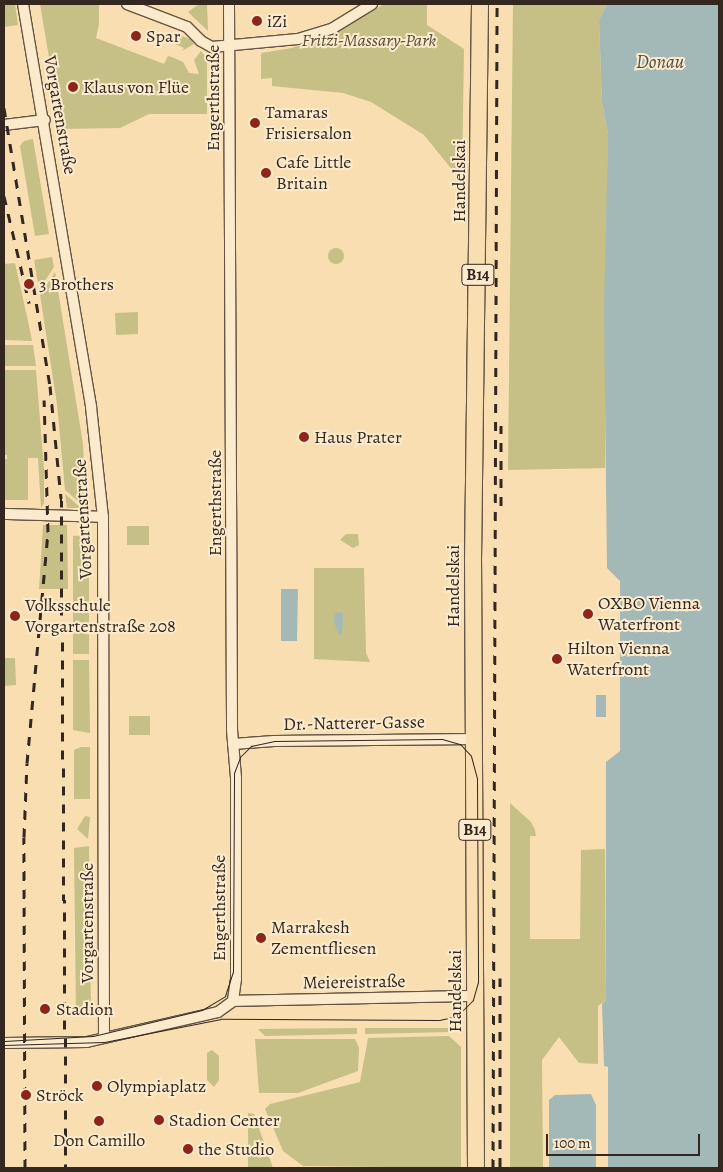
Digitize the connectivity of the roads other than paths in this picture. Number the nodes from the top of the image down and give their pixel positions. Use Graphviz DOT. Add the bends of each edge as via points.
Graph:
graph roads {
  1 [pos="23,4"];
  2 [pos="127,4"];
  3 [pos="229,4"];
  4 [pos="372,4"];
  5 [pos="480,4"];
  6 [pos="229,45"];
  7 [pos="45,120"];
  8 [pos="4,125"];
  9 [pos="4,514"];
  10 [pos="103,517"];
  11 [pos="474,739"];
  12 [pos="233,744"];
  13 [pos="475,996"];
  14 [pos="233,1001"];
  15 [pos="104,1038"];
  16 [pos="4,1043"];
  17 [pos="476,1168"];
  1 -- 7 [label="street, Vorgartenstraße"];
  2 -- 6 [label="street" via="187,27 206,45"];
  3 -- 6 [label="street, Engerthstraße"];
  4 -- 6 [label="street" via="333,28 298,39"];
  5 -- 11 [label="main road, Handelskai / B14"];
  6 -- 12 [label="street, Engerthstraße"];
  7 -- 8 [label="street"];
  7 -- 10 [label="street, Vorgartenstraße" via="90,407"];
  9 -- 10 [label="street"];
  10 -- 15 [label="street, Vorgartenstraße"];
  11 -- 12 [label="street, Dr.-Natterer-Gasse"];
  11 -- 13 [label="main road, Handelskai / B14"];
  12 -- 14 [label="street, Engerthstraße" via="236,979"];
  13 -- 14 [label="street, Meiereistraße"];
  13 -- 17 [label="main road, Handelskai / B14"];
  14 -- 15 [label="street" via="218,1012"];
  15 -- 16 [label="street" via="87,1042"];
}
